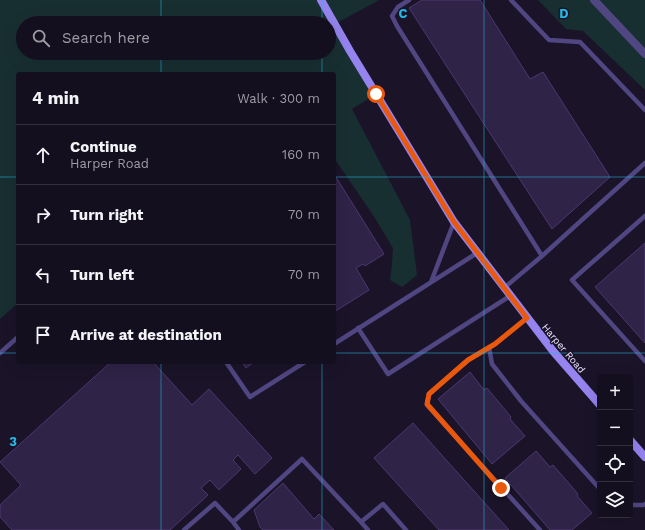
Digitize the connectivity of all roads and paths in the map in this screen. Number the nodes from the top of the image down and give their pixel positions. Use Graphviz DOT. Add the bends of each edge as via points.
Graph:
graph roads {
  1 [pos="321,0"];
  2 [pos="409,0"];
  3 [pos="511,0"];
  4 [pos="594,0"];
  5 [pos="330,16"];
  6 [pos="336,26"];
  7 [pos="645,54"];
  8 [pos="645,110"];
  9 [pos="645,164"];
  10 [pos="645,216"];
  11 [pos="454,222"];
  12 [pos="477,253"];
  13 [pos="542,256"];
  14 [pos="432,282"];
  15 [pos="504,288"];
  16 [pos="510,296"];
  17 [pos="527,318"];
  18 [pos="358,328"];
  19 [pos="16,339"];
  20 [pos="336,343"];
  21 [pos="489,347"];
  22 [pos="0,353"];
  23 [pos="645,361"];
  24 [pos="227,364"];
  25 [pos="302,364"];
  26 [pos="597,402"];
  27 [pos="633,443"];
  28 [pos="644,454"];
  29 [pos="597,486"];
  30 [pos="645,504"];
  31 [pos="633,505"];
  32 [pos="233,522"];
  33 [pos="361,522"];
  34 [pos="184,530"];
  35 [pos="239,530"];
  36 [pos="368,530"];
  37 [pos="406,530"];
  38 [pos="540,530"];
  1 -- 5 [label="street, Harper Road"];
  2 -- 13 [label="lane" via="398,7 392,16 397,26"];
  3 -- 8 [label="lane" via="549,40 580,42"];
  4 -- 7 [label="street"];
  6 -- 11 [label="street, Harper Road"];
  9 -- 13 [label="lane"];
  10 -- 23 [label="lane" via="572,280"];
  11 -- 12 [label="street, Harper Road"];
  11 -- 14 [label="lane"];
  12 -- 14 [label="lane"];
  12 -- 15 [label="street, Harper Road"];
  13 -- 15 [label="lane"];
  14 -- 18 [label="lane"];
  15 -- 16 [label="street, Harper Road"];
  16 -- 17 [label="street, Harper Road"];
  16 -- 18 [label="lane" via="388,374"];
  17 -- 21 [label="lane"];
  17 -- 26 [label="street, Harper Road"];
  18 -- 20 [label="lane"];
  19 -- 22 [label="lane"];
  21 -- 29 [label="lane" via="492,364 521,401"];
  21 -- 38 [label="lane" via="468,360 429,394 427,404"];
  24 -- 25 [label="lane" via="250,397"];
  27 -- 28 [label="street"];
  30 -- 31 [label="lane"];
  32 -- 33 [label="lane" via="302,459"];
  32 -- 34 [label="lane" via="215,503"];
  32 -- 35 [label="lane"];
  33 -- 36 [label="lane"];
  33 -- 37 [label="lane" via="383,504"];
}
